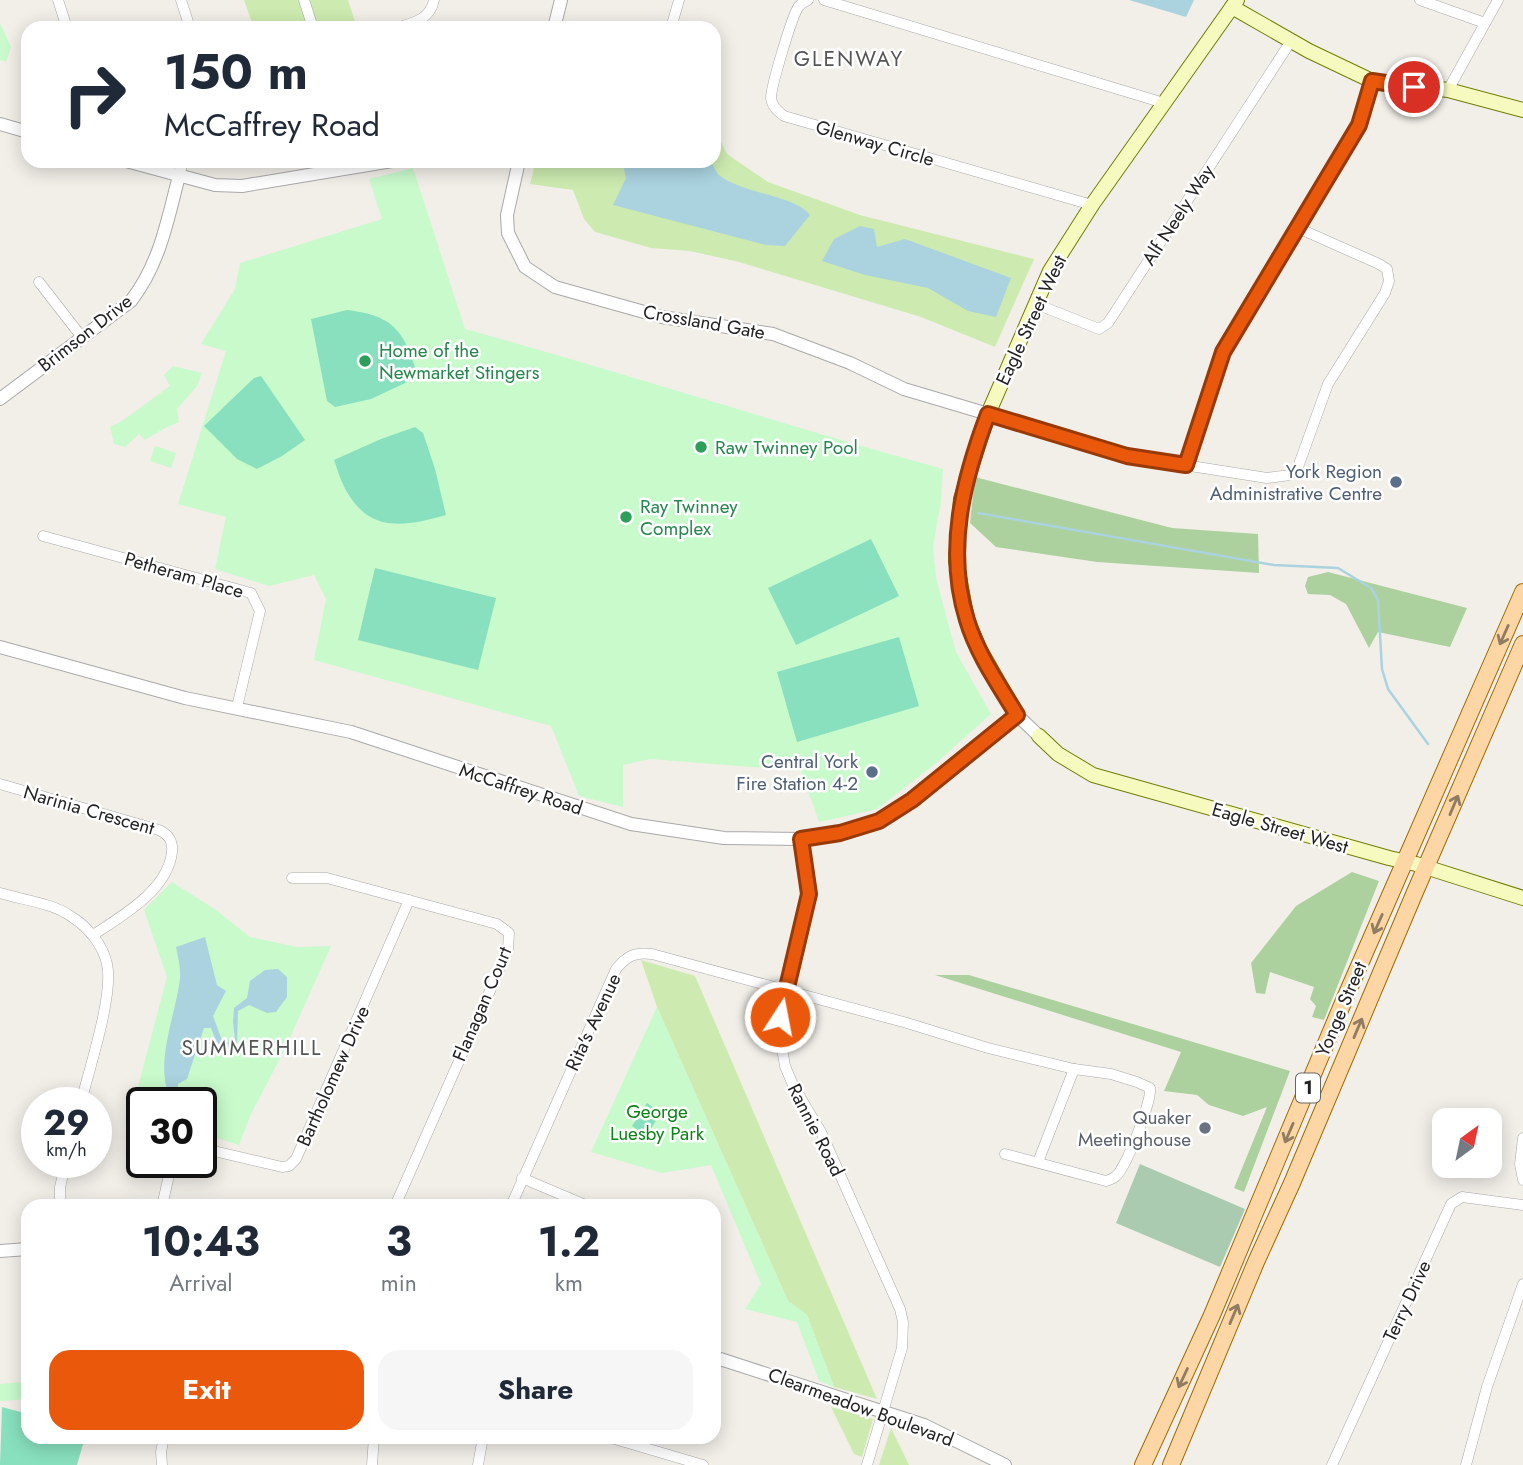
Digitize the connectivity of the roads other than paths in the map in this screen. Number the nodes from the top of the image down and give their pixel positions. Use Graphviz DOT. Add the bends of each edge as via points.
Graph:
graph roads {
  1 [pos="58,0"];
  2 [pos="181,0"];
  3 [pos="304,0"];
  4 [pos="434,0"];
  5 [pos="561,0"];
  6 [pos="679,0"];
  7 [pos="808,0"];
  8 [pos="824,0"];
  9 [pos="1420,0"];
  10 [pos="1499,0"];
  11 [pos="1235,3"];
  12 [pos="65,21"];
  13 [pos="188,21"];
  14 [pos="311,21"];
  15 [pos="416,21"];
  16 [pos="556,21"];
  17 [pos="673,21"];
  18 [pos="1485,23"];
  19 [pos="1291,41"];
  20 [pos="1372,81"];
  21 [pos="1448,90"];
  22 [pos="1164,103"];
  23 [pos="1523,110"];
  24 [pos="0,124"];
  25 [pos="21,130"];
  26 [pos="151,168"];
  27 [pos="181,168"];
  28 [pos="350,168"];
  29 [pos="517,168"];
  30 [pos="179,176"];
  31 [pos="1092,205"];
  32 [pos="1298,228"];
  33 [pos="39,282"];
  34 [pos="1036,304"];
  35 [pos="81,336"];
  36 [pos="0,398"];
  37 [pos="988,414"];
  38 [pos="1186,465"];
  39 [pos="43,536"];
  40 [pos="1523,592"];
  41 [pos="1523,643"];
  42 [pos="0,647"];
  43 [pos="237,707"];
  44 [pos="1017,715"];
  45 [pos="1039,736"];
  46 [pos="0,784"];
  47 [pos="801,839"];
  48 [pos="1405,861"];
  49 [pos="1427,867"];
  50 [pos="292,878"];
  51 [pos="0,893"];
  52 [pos="1523,898"];
  53 [pos="409,900"];
  54 [pos="93,934"];
  55 [pos="785,990"];
  56 [pos="1074,1069"];
  57 [pos="85,1087"];
  58 [pos="1523,1138"];
  59 [pos="217,1152"];
  60 [pos="1005,1154"];
  61 [pos="1038,1162"];
  62 [pos="62,1178"];
  63 [pos="168,1178"];
  64 [pos="522,1178"];
  65 [pos="1523,1180"];
  66 [pos="60,1199"];
  67 [pos="164,1199"];
  68 [pos="398,1199"];
  69 [pos="514,1199"];
  70 [pos="572,1199"];
  71 [pos="1523,1205"];
  72 [pos="21,1250"];
  73 [pos="0,1251"];
  74 [pos="1523,1284"];
  75 [pos="721,1359"];
  76 [pos="884,1411"];
  77 [pos="163,1444"];
  78 [pos="374,1444"];
  79 [pos="482,1444"];
  80 [pos="632,1444"];
  81 [pos="162,1465"];
  82 [pos="372,1465"];
  83 [pos="478,1465"];
  84 [pos="703,1465"];
  85 [pos="867,1465"];
  86 [pos="1005,1465"];
  87 [pos="1143,1465"];
  88 [pos="1171,1465"];
  89 [pos="1332,1465"];
  90 [pos="1466,1465"];
  1 -- 12 [label="street"];
  2 -- 13 [label="street"];
  3 -- 14 [label="street"];
  4 -- 15 [label="street" via="431,11"];
  5 -- 16 [label="street"];
  6 -- 17 [label="street"];
  7 -- 31 [label="street, Glenway Circle" via="794,15 777,73 771,96 777,111"];
  8 -- 22 [label="street"];
  9 -- 18 [label="street"];
  10 -- 18 [label="street"];
  11 -- 19 [label="main road"];
  11 -- 22 [label="main road, Eagle Street West"];
  18 -- 21 [label="street"];
  19 -- 20 [label="main road"];
  19 -- 34 [label="street, Alf Neely Way" via="1108,323 1100,329"];
  20 -- 21 [label="main road"];
  20 -- 32 [label="street" via="1359,125"];
  21 -- 23 [label="main road"];
  22 -- 31 [label="main road, Eagle Street West"];
  24 -- 25 [label="street"];
  26 -- 30 [label="street"];
  27 -- 30 [label="street"];
  28 -- 30 [label="street" via="242,186"];
  29 -- 37 [label="street, Crossland Gate" via="507,215 508,233 525,267 555,287 662,317 773,334 904,389"];
  30 -- 35 [label="street, Brimson Drive" via="157,259 146,281 131,301"];
  31 -- 34 [label="main road, Eagle Street West" via="1050,271"];
  32 -- 38 [label="street" via="1223,352"];
  32 -- 38 [label="street" via="1387,269 1385,293 1328,384 1298,467 1290,475 1267,478"];
  33 -- 35 [label="street"];
  34 -- 37 [label="main road, Eagle Street West"];
  35 -- 36 [label="street, Brimson Drive"];
  37 -- 38 [label="street" via="1127,456"];
  37 -- 44 [label="main road, Eagle Street West" via="961,499 956,561 967,620"];
  39 -- 43 [label="street, Petheram Place" via="251,593 260,611"];
  40 -- 48 [label="main road, Yonge Street / 1, one-way"];
  49 -- 41 [label="main road, Yonge Street / 1, one-way"];
  42 -- 43 [label="street, McCaffrey Road" via="185,698"];
  43 -- 47 [label="street, McCaffrey Road" via="351,732 631,824 724,838"];
  44 -- 45 [label="street, Eagle Street West"];
  44 -- 47 [label="street, McCaffrey Road" via="879,821"];
  45 -- 48 [label="main road, Eagle Street West" via="1093,775"];
  46 -- 54 [label="street, Narinia Crescent" via="143,824 167,834 172,841 168,864 152,890"];
  47 -- 55 [label="street, Rannie Road" via="809,894"];
  48 -- 49 [label="main road, Eagle Street West"];
  48 -- 87 [label="main road, Yonge Street / 1, one-way" via="1212,1315"];
  49 -- 52 [label="main road, Eagle Street West"];
  88 -- 49 [label="main road, Yonge Street / 1, one-way"];
  50 -- 53 [label="street, Flanagan Court" via="327,878"];
  51 -- 54 [label="street" via="71,915"];
  53 -- 59 [label="street, Bartholomew Drive" via="296,1159 282,1167"];
  53 -- 68 [label="street, Flanagan Court" via="497,924 504,927 510,940"];
  54 -- 57 [label="street" via="107,963 109,984"];
  55 -- 56 [label="street, Rita's Avenue"];
  55 -- 64 [label="street, Rita's Avenue" via="652,954 627,957 616,969"];
  55 -- 76 [label="street, Rannie Road" via="779,1037 785,1066 821,1132 900,1309 902,1348"];
  56 -- 61 [label="street"];
  56 -- 61 [label="street, Rita's Avenue" via="1137,1082 1150,1088 1150,1101 1123,1168 1115,1177 1106,1181"];
  58 -- 65 [label="street"];
  60 -- 61 [label="street"];
  62 -- 66 [label="street"];
  63 -- 67 [label="street"];
  64 -- 69 [label="street, Rita's Avenue"];
  64 -- 70 [label="street"];
  71 -- 89 [label="street, Terry Drive" via="1462,1198 1451,1204"];
  72 -- 73 [label="street"];
  74 -- 90 [label="street"];
  75 -- 76 [label="street, Clearmeadow Boulevard"];
  76 -- 85 [label="street, Rannie Road"];
  76 -- 86 [label="street, Clearmeadow Boulevard" via="924,1425"];
  77 -- 81 [label="street"];
  78 -- 82 [label="street"];
  79 -- 83 [label="street"];
  80 -- 84 [label="street"];
}
